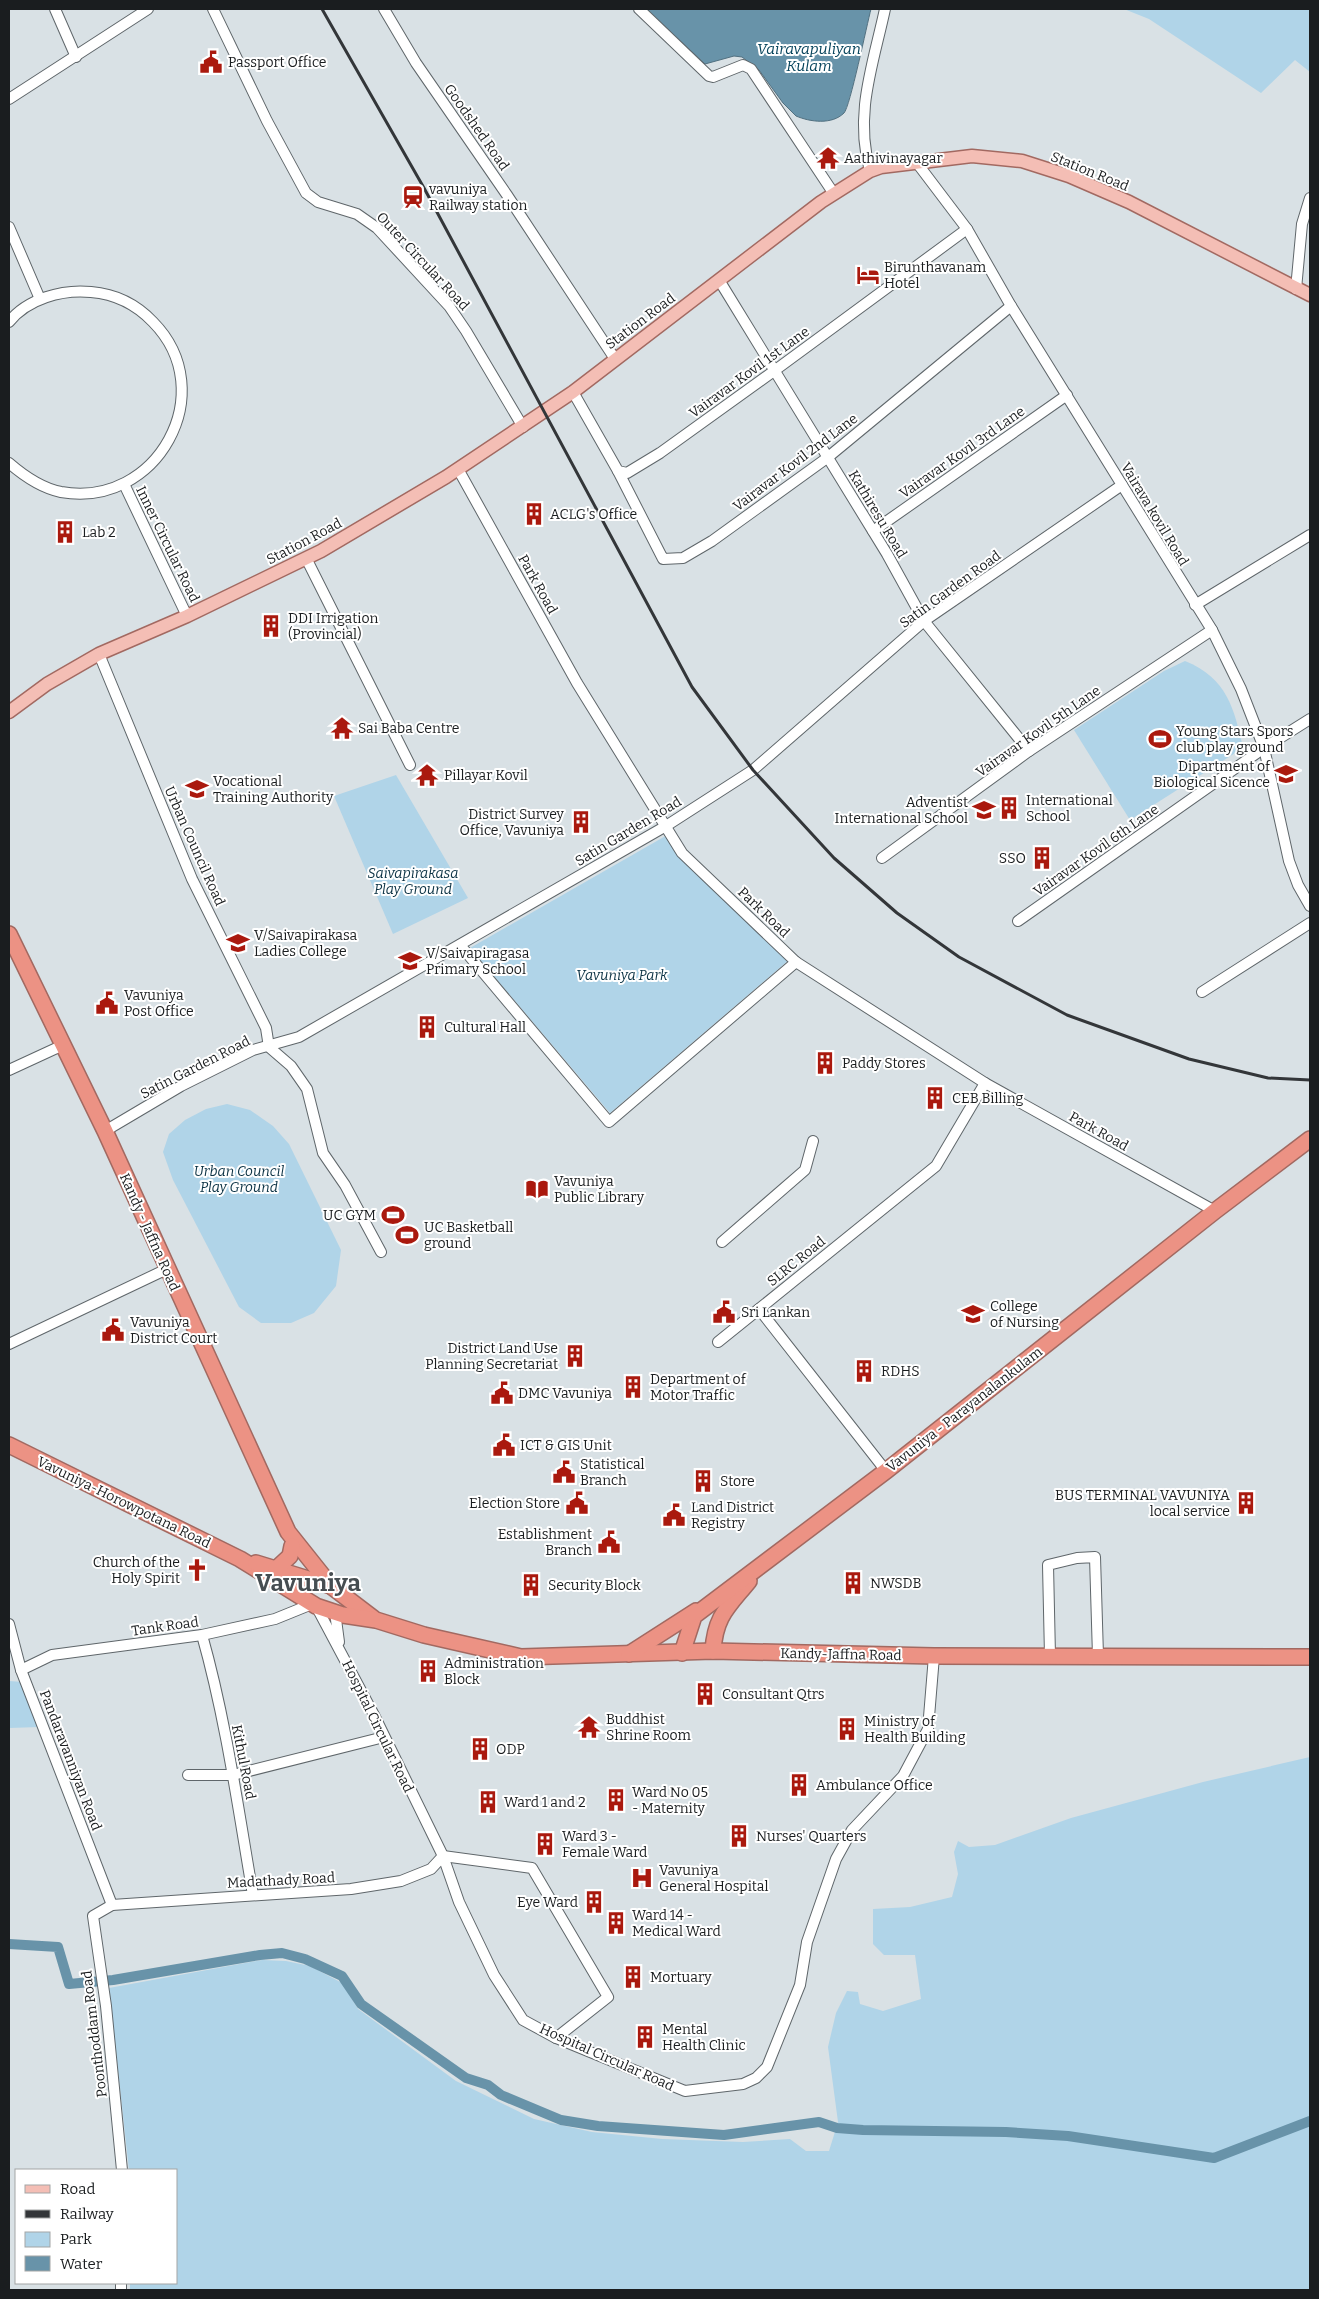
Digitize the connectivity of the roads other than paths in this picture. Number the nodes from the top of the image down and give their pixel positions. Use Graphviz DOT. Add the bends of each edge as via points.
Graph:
graph roads {
  1 [pos="55,9"];
  2 [pos="148,9"];
  3 [pos="213,9"];
  4 [pos="384,9"];
  5 [pos="639,9"];
  6 [pos="884,9"];
  7 [pos="76,57"];
  8 [pos="9,99"];
  9 [pos="918,163"];
  10 [pos="870,171"];
  11 [pos="834,194"];
  12 [pos="1310,198"];
  13 [pos="9,227"];
  14 [pos="966,229"];
  15 [pos="719,280"];
  16 [pos="1296,289"];
  17 [pos="1310,295"];
  18 [pos="40,299"];
  19 [pos="1011,306"];
  20 [pos="9,322"];
  21 [pos="615,359"];
  22 [pos="774,371"];
  23 [pos="573,392"];
  24 [pos="1067,395"];
  25 [pos="523,427"];
  26 [pos="827,458"];
  27 [pos="9,464"];
  28 [pos="458,469"];
  29 [pos="618,471"];
  30 [pos="124,484"];
  31 [pos="1122,485"];
  32 [pos="873,531"];
  33 [pos="1310,535"];
  34 [pos="306,558"];
  35 [pos="1195,605"];
  36 [pos="187,616"];
  37 [pos="924,621"];
  38 [pos="1212,630"];
  39 [pos="99,654"];
  40 [pos="9,712"];
  41 [pos="1310,719"];
  42 [pos="1264,748"];
  43 [pos="1029,751"];
  44 [pos="410,765"];
  45 [pos="666,826"];
  46 [pos="882,858"];
  47 [pos="1310,906"];
  48 [pos="1018,921"];
  49 [pos="1310,923"];
  50 [pos="9,934"];
  51 [pos="460,945"];
  52 [pos="796,962"];
  53 [pos="1202,992"];
  54 [pos="61,1046"];
  55 [pos="269,1047"];
  56 [pos="9,1070"];
  57 [pos="985,1083"];
  58 [pos="104,1131"];
  59 [pos="1310,1139"];
  60 [pos="813,1141"];
  61 [pos="1215,1211"];
  62 [pos="722,1242"];
  63 [pos="381,1252"];
  64 [pos="167,1269"];
  65 [pos="759,1309"];
  66 [pos="718,1342"];
  67 [pos="9,1344"];
  68 [pos="9,1445"];
  69 [pos="886,1472"];
  70 [pos="290,1539"];
  71 [pos="240,1559"];
  72 [pos="276,1568"];
  73 [pos="760,1568"];
  74 [pos="303,1577"];
  75 [pos="331,1586"];
  76 [pos="721,1594"];
  77 [pos="314,1605"];
  78 [pos="335,1612"];
  79 [pos="376,1620"];
  80 [pos="9,1624"];
  81 [pos="202,1635"];
  82 [pos="339,1648"];
  83 [pos="682,1652"];
  84 [pos="713,1652"];
  85 [pos="628,1655"];
  86 [pos="934,1656"];
  87 [pos="1050,1656"];
  88 [pos="1098,1656"];
  89 [pos="1310,1656"];
  90 [pos="21,1670"];
  91 [pos="384,1737"];
  92 [pos="188,1775"];
  93 [pos="233,1775"];
  94 [pos="443,1856"];
  95 [pos="253,1895"];
  96 [pos="112,1905"];
  97 [pos="556,2038"];
  98 [pos="122,2169"];
  1 -- 7 [label="street"];
  2 -- 7 [label="street"];
  3 -- 25 [label="street, Outer Circular Road" via="306,193 318,202 357,214 377,228 449,306"];
  4 -- 21 [label="street, Goodshed Road" via="416,63"];
  5 -- 11 [label="street" via="708,76 742,65 751,69"];
  6 -- 10 [label="street" via="864,101 862,130"];
  7 -- 8 [label="street"];
  9 -- 10 [label="main road, Station Road"];
  9 -- 14 [label="street, Vairava kovil Road"];
  9 -- 16 [label="main road, Station Road" via="972,156 1022,161 1070,176 1129,202"];
  10 -- 11 [label="main road, Station Road"];
  11 -- 15 [label="main road, Station Road"];
  12 -- 16 [label="street" via="1302,224"];
  13 -- 18 [label="street"];
  14 -- 19 [label="street, Vairava kovil Road"];
  14 -- 22 [label="street, Vairavar Kovil 1st Lane"];
  15 -- 21 [label="main road, Station Road"];
  15 -- 22 [label="street, Kathiresu Road"];
  16 -- 17 [label="main road, Station Road"];
  18 -- 20 [label="street, Inner Circular Road"];
  18 -- 30 [label="street, Inner Circular Road" via="74,290 109,294 141,309 165,334 180,366 182,401 173,435 153,464"];
  19 -- 24 [label="street, Vairava kovil Road"];
  19 -- 26 [label="street, Vairavar Kovil 2nd Lane"];
  21 -- 23 [label="main road, Station Road"];
  22 -- 26 [label="street, Kathiresu Road"];
  22 -- 29 [label="street, Vairavar Kovil 1st Lane" via="638,468 627,473"];
  23 -- 25 [label="main road, Station Road"];
  23 -- 29 [label="street"];
  24 -- 31 [label="street, Vairava kovil Road"];
  24 -- 32 [label="street, Vairavar Kovil 3rd Lane"];
  25 -- 28 [label="main road, Station Road"];
  26 -- 29 [label="street, Vairavar Kovil 2nd Lane" via="712,541 683,558 671,560 663,559"];
  26 -- 32 [label="street, Kathiresu Road"];
  27 -- 30 [label="street, Inner Circular Road" via="31,481 61,492 93,493"];
  28 -- 34 [label="main road, Station Road"];
  28 -- 45 [label="street, Park Road" via="578,683"];
  30 -- 36 [label="street, Inner Circular Road"];
  31 -- 35 [label="street, Vairava kovil Road"];
  31 -- 37 [label="street, Satin Garden Road"];
  32 -- 37 [label="street, Kathiresu Road"];
  33 -- 35 [label="street"];
  34 -- 36 [label="main road, Station Road"];
  34 -- 44 [label="street"];
  35 -- 38 [label="street, Vairava kovil Road"];
  36 -- 39 [label="main road, Station Road"];
  37 -- 43 [label="street, Kathiresu Road"];
  37 -- 45 [label="street, Satin Garden Road" via="753,770"];
  38 -- 42 [label="street, Vairava kovil Road" via="1241,689"];
  38 -- 43 [label="street, Vairavar Kovil 5th Lane"];
  39 -- 40 [label="main road, Station Road" via="47,684"];
  39 -- 55 [label="street, Urban Council Road" via="192,879 266,1028"];
  41 -- 42 [label="street, Vairavar Kovil 6th Lane"];
  42 -- 47 [label="street, Vairava kovil Road" via="1290,861"];
  42 -- 48 [label="street, Vairavar Kovil 6th Lane"];
  43 -- 46 [label="street, Vairavar Kovil 5th Lane"];
  45 -- 51 [label="street, Satin Garden Road"];
  45 -- 52 [label="street, Park Road" via="682,853"];
  49 -- 53 [label="street"];
  50 -- 54 [label="highway, Kandy - Jaffna Road"];
  51 -- 52 [label="street" via="610,1122"];
  51 -- 55 [label="street, Satin Garden Road" via="299,1036"];
  52 -- 57 [label="street, Park Road"];
  54 -- 56 [label="street"];
  54 -- 58 [label="highway, Kandy - Jaffna Road"];
  55 -- 58 [label="street, Satin Garden Road" via="254,1050 181,1086"];
  55 -- 63 [label="street" via="291,1066 307,1089 323,1153"];
  57 -- 61 [label="street, Park Road"];
  57 -- 65 [label="street, SLRC Road" via="936,1166"];
  58 -- 64 [label="highway, Kandy - Jaffna Road"];
  59 -- 61 [label="highway, Vavuniya - Parayanalankulam"];
  60 -- 62 [label="street" via="806,1170"];
  61 -- 69 [label="highway, Vavuniya - Parayanalankulam"];
  64 -- 67 [label="street"];
  64 -- 70 [label="highway, Kandy - Jaffna Road"];
  65 -- 66 [label="street, SLRC Road"];
  65 -- 69 [label="street"];
  68 -- 71 [label="highway, Vavuniya-Horowpotana Road"];
  69 -- 73 [label="highway, Vavuniya - Parayanalankulam"];
  70 -- 72 [label="highway" via="290,1556"];
  70 -- 74 [label="highway, Kandy - Jaffna Road"];
  70 -- 75 [label="highway, Kandy - Jaffna Road"];
  71 -- 72 [label="highway, Vavuniya-Horowpotana Road"];
  71 -- 77 [label="highway, Vavuniya-Horowpotana Road"];
  72 -- 74 [label="highway, Vavuniya-Horowpotana Road"];
  73 -- 76 [label="highway"];
  73 -- 84 [label="highway" via="724,1612 714,1630"];
  74 -- 75 [label="highway, Vavuniya-Horowpotana Road"];
  74 -- 77 [label="highway, Kandy - Jaffna Road"];
  75 -- 78 [label="highway, Hospital Circular Road"];
  75 -- 79 [label="highway, Kandy-Jaffna Road"];
  76 -- 83 [label="highway" via="694,1616"];
  76 -- 85 [label="highway"];
  77 -- 78 [label="highway, Kandy-Jaffna Road"];
  77 -- 81 [label="street, Tank Road" via="275,1619"];
  77 -- 82 [label="street, Hospital Circular Road"];
  78 -- 79 [label="highway, Kandy-Jaffna Road"];
  78 -- 82 [label="street, Hospital Circular Road"];
  79 -- 85 [label="highway, Kandy-Jaffna Road" via="424,1635 521,1657"];
  80 -- 90 [label="street, Pandaravanniyan Road"];
  81 -- 90 [label="street, Tank Road" via="52,1655"];
  81 -- 93 [label="street, Kithul Road"];
  82 -- 91 [label="street, Hospital Circular Road"];
  83 -- 84 [label="highway, Kandy-Jaffna Road"];
  83 -- 85 [label="highway, Kandy-Jaffna Road"];
  84 -- 86 [label="highway, Kandy-Jaffna Road"];
  86 -- 87 [label="highway, Kandy-Jaffna Road"];
  86 -- 97 [label="street, Hospital Circular Road" via="928,1729 903,1776 852,1830 836,1859 807,1942 800,1985 770,2060 756,2078 743,2084 685,2091"];
  87 -- 88 [label="highway, Kandy-Jaffna Road"];
  87 -- 88 [label="street" via="1048,1565 1095,1557"];
  88 -- 89 [label="highway, Kandy-Jaffna Road"];
  90 -- 96 [label="street, Pandaravanniyan Road"];
  91 -- 93 [label="street"];
  91 -- 94 [label="street, Hospital Circular Road"];
  92 -- 93 [label="street"];
  93 -- 95 [label="street, Kithul Road"];
  94 -- 95 [label="street, Madathady Road" via="431,1869 401,1881 351,1890"];
  94 -- 97 [label="street, Hospital Circular Road" via="459,1902 494,1975 523,2020"];
  94 -- 97 [label="street" via="532,1868 608,1997"];
  95 -- 96 [label="street, Madathady Road"];
  96 -- 98 [label="street, Poonthoddam Road" via="93,1916 106,2006"];
}
